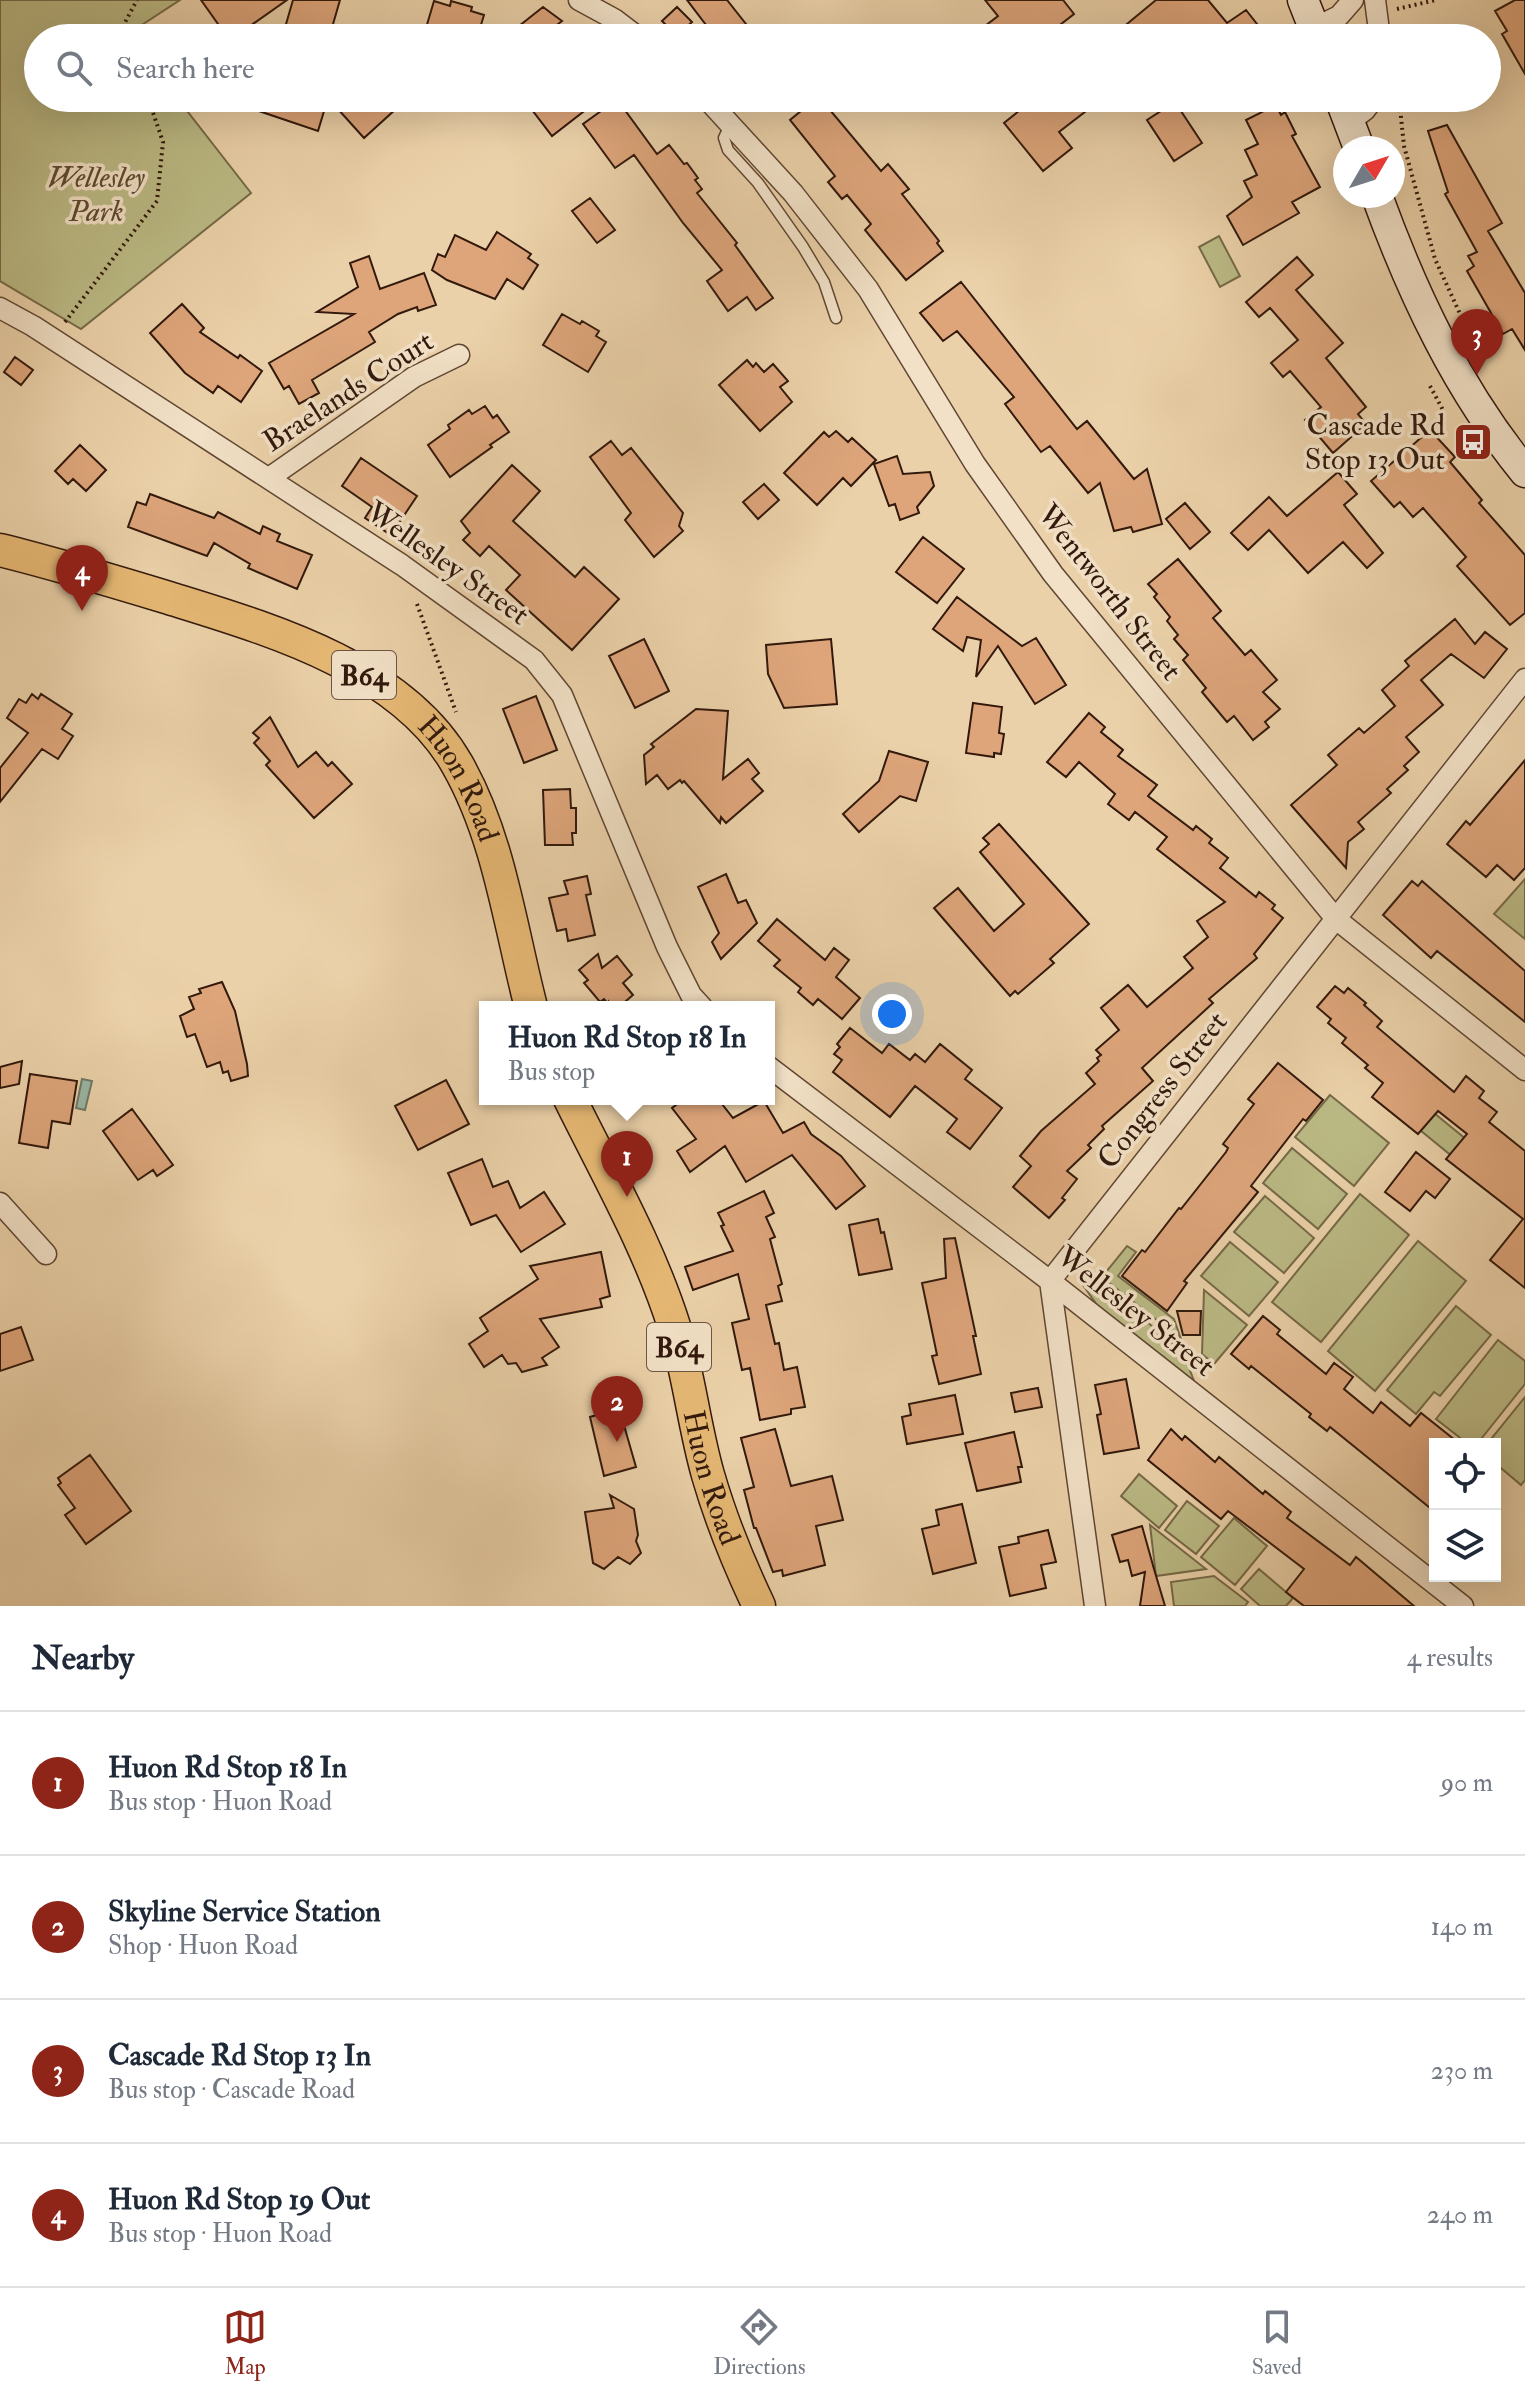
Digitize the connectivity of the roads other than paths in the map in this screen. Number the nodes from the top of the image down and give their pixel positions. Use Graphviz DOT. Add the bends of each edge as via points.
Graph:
graph roads {
  1 [pos="579,0"];
  2 [pos="1303,0"];
  3 [pos="1353,0"];
  4 [pos="621,24"];
  5 [pos="1312,24"];
  6 [pos="1328,24"];
  7 [pos="718,112"];
  8 [pos="730,125"];
  9 [pos="1382,208"];
  10 [pos="0,308"];
  11 [pos="836,318"];
  12 [pos="459,355"];
  13 [pos="1525,472"];
  14 [pos="269,478"];
  15 [pos="0,550"];
  16 [pos="1525,679"];
  17 [pos="1336,919"];
  18 [pos="530,1001"];
  19 [pos="696,1001"];
  20 [pos="1525,1070"];
  21 [pos="775,1072"];
  22 [pos="573,1105"];
  23 [pos="0,1203"];
  24 [pos="46,1254"];
  25 [pos="1050,1281"];
  26 [pos="752,1598"];
  27 [pos="1095,1606"];
  28 [pos="1463,1606"];
  1 -- 4 [label="street"];
  2 -- 5 [label="street"];
  3 -- 6 [label="street"];
  7 -- 8 [label="street, Wentworth Street"];
  8 -- 11 [label="lane" via="724,138 728,150 803,247 824,282"];
  8 -- 17 [label="street, Wentworth Street" via="793,193 868,289 975,464 1053,574"];
  9 -- 13 [label="street" via="1434,331 1485,419"];
  10 -- 14 [label="street, Wellesley Street"];
  12 -- 14 [label="street, Braelands Court" via="414,377"];
  14 -- 19 [label="street, Wellesley Street" via="534,660 562,695 667,947"];
  15 -- 18 [label="main road, Huon Road / B64" via="216,613 343,663 397,697 438,737 469,786 491,846"];
  16 -- 17 [label="street, Congress Street"];
  17 -- 20 [label="street, Wentworth Street"];
  17 -- 25 [label="street, Congress Street"];
  21 -- 25 [label="street, Wellesley Street"];
  22 -- 26 [label="main road, Huon Road / B64" via="660,1285 708,1476"];
  23 -- 24 [label="street"];
  25 -- 27 [label="street"];
  25 -- 28 [label="street, Wellesley Street"];
}
